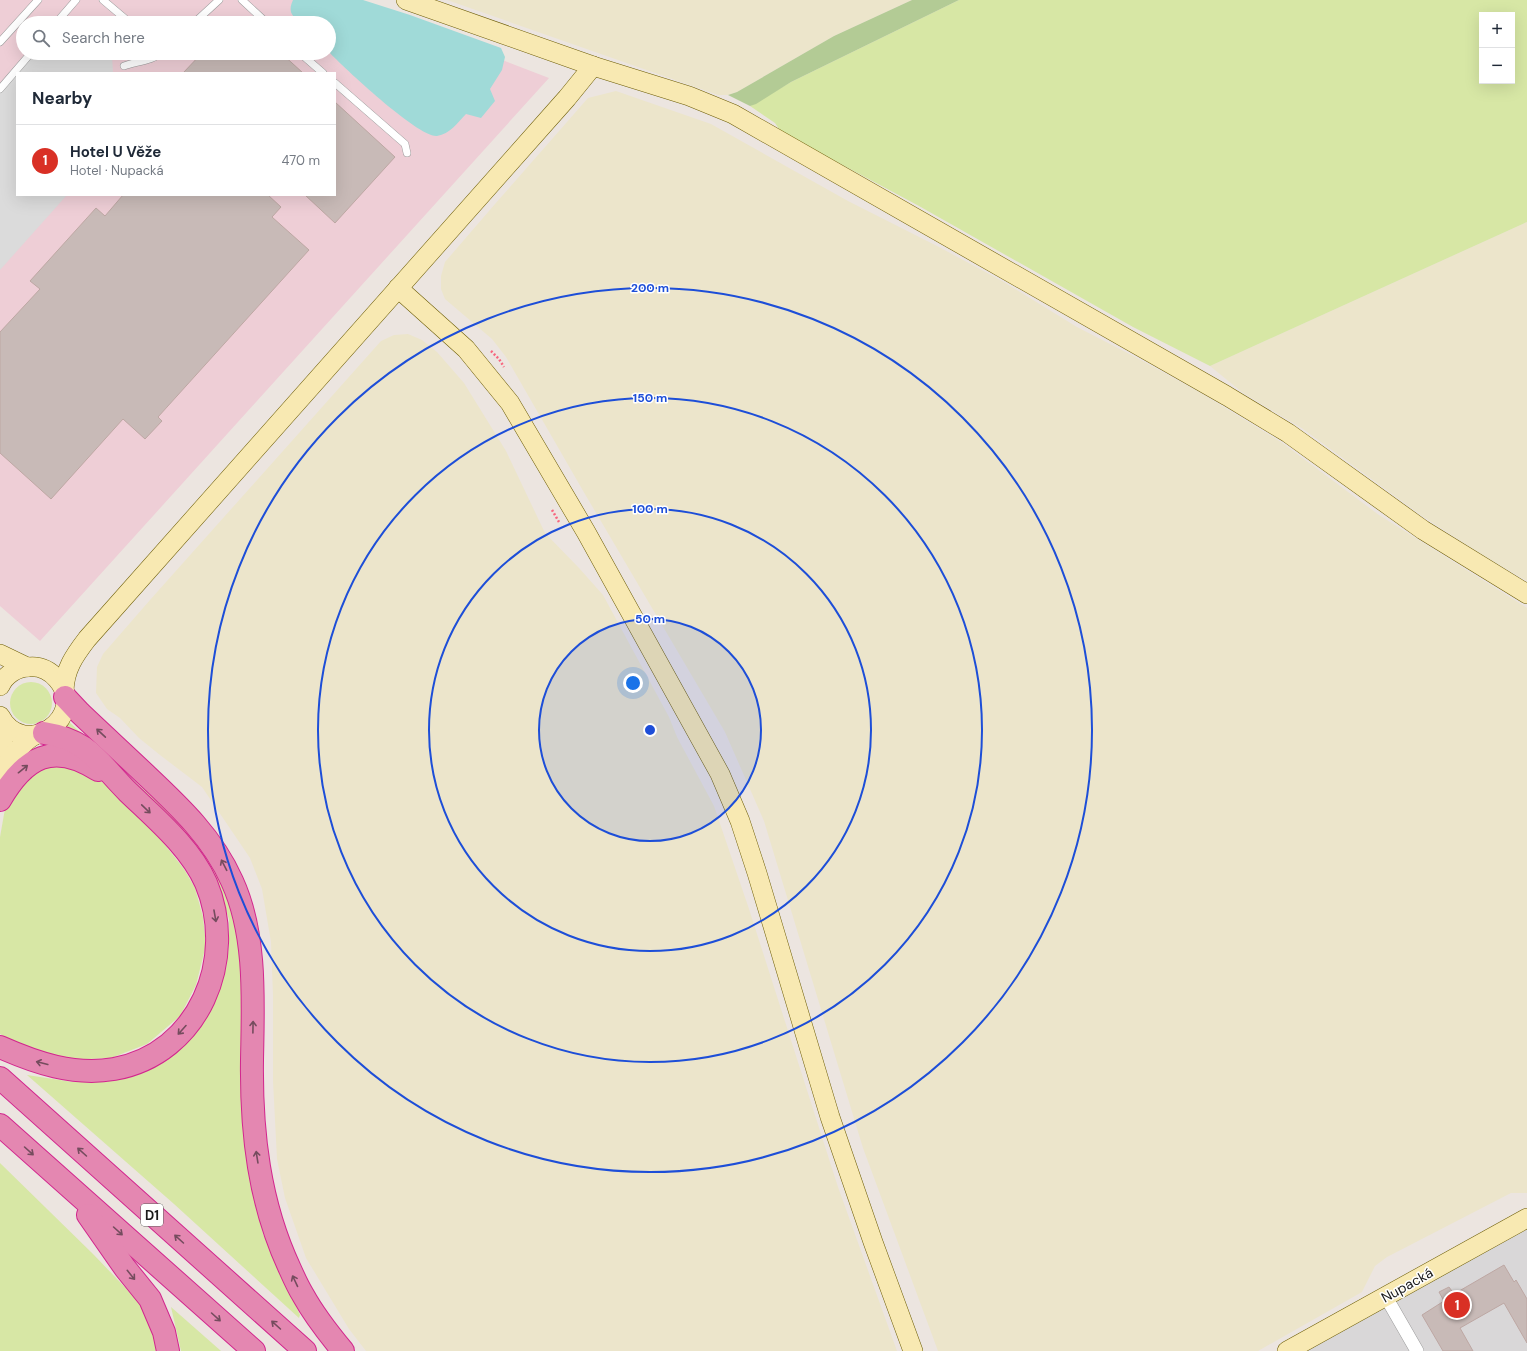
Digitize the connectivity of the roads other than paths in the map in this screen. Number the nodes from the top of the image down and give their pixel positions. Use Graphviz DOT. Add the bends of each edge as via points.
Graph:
graph roads {
  1 [pos="38,0"];
  2 [pos="76,0"];
  3 [pos="103,0"];
  4 [pos="219,0"];
  5 [pos="242,0"];
  6 [pos="406,0"];
  7 [pos="24,16"];
  8 [pos="62,16"];
  9 [pos="123,16"];
  10 [pos="202,16"];
  11 [pos="259,16"];
  12 [pos="16,24"];
  13 [pos="0,42"];
  14 [pos="25,60"];
  15 [pos="144,60"];
  16 [pos="308,60"];
  17 [pos="124,66"];
  18 [pos="593,66"];
  19 [pos="322,72"];
  20 [pos="336,84"];
  21 [pos="0,89"];
  22 [pos="407,153"];
  23 [pos="398,288"];
  24 [pos="1527,594"];
  25 [pos="87,640"];
  26 [pos="0,654"];
  27 [pos="31,667"];
  28 [pos="0,686"];
  29 [pos="64,694"];
  30 [pos="0,716"];
  31 [pos="0,719"];
  32 [pos="39,734"];
  33 [pos="0,765"];
  34 [pos="0,776"];
  35 [pos="118,782"];
  36 [pos="0,800"];
  37 [pos="0,1047"];
  38 [pos="0,1078"];
  39 [pos="0,1125"];
  40 [pos="68,1186"];
  41 [pos="1527,1218"];
  42 [pos="1386,1297"];
  43 [pos="168,1351"];
  44 [pos="254,1351"];
  45 [pos="305,1351"];
  46 [pos="343,1351"];
  47 [pos="913,1351"];
  48 [pos="1287,1351"];
  49 [pos="1417,1351"];
  1 -- 7 [label="lane"];
  2 -- 8 [label="lane"];
  3 -- 9 [label="lane"];
  4 -- 10 [label="lane"];
  5 -- 11 [label="lane"];
  6 -- 18 [label="street"];
  12 -- 13 [label="lane"];
  14 -- 21 [label="lane"];
  15 -- 17 [label="lane"];
  16 -- 19 [label="lane"];
  18 -- 23 [label="street"];
  18 -- 24 [label="street" via="689,96 733,114 1227,396 1288,433 1423,530"];
  20 -- 22 [label="lane" via="405,144"];
  23 -- 25 [label="street"];
  23 -- 47 [label="street" via="466,349 510,403 586,532 720,774 740,821 757,873 830,1117"];
  25 -- 27 [label="street" via="60,659"];
  25 -- 29 [label="street" via="70,663 65,675"];
  26 -- 27 [label="street"];
  27 -- 28 [label="street" via="10,674"];
  27 -- 29 [label="street" via="48,671 55,677"];
  29 -- 32 [label="street" via="62,717 52,728"];
  46 -- 29 [label="highway, one-way" via="322,1326 301,1293 282,1252 261,1182 252,1101 253,1017 250,956 244,916 233,882 201,830 80,713"];
  30 -- 32 [label="street" via="17,733"];
  31 -- 33 [label="street" via="3,742"];
  32 -- 34 [label="street" via="18,748"];
  32 -- 35 [label="highway" via="65,737 83,746"];
  36 -- 35 [label="highway, one-way" via="20,771 44,757 73,757"];
  35 -- 37 [label="highway, one-way" via="166,829 194,861 206,883 214,907 218,948 211,981 204,998 195,1015 176,1037 163,1048 132,1065 80,1071 29,1060"];
  45 -- 38 [label="highway, D1, one-way"];
  39 -- 40 [label="highway, D1, one-way"];
  40 -- 43 [label="highway, one-way" via="125,1268 150,1299 164,1332"];
  40 -- 44 [label="highway, D1, one-way"];
  41 -- 42 [label="street, Nupacká"];
  42 -- 48 [label="street, Nupacká"];
  42 -- 49 [label="street"];
}
